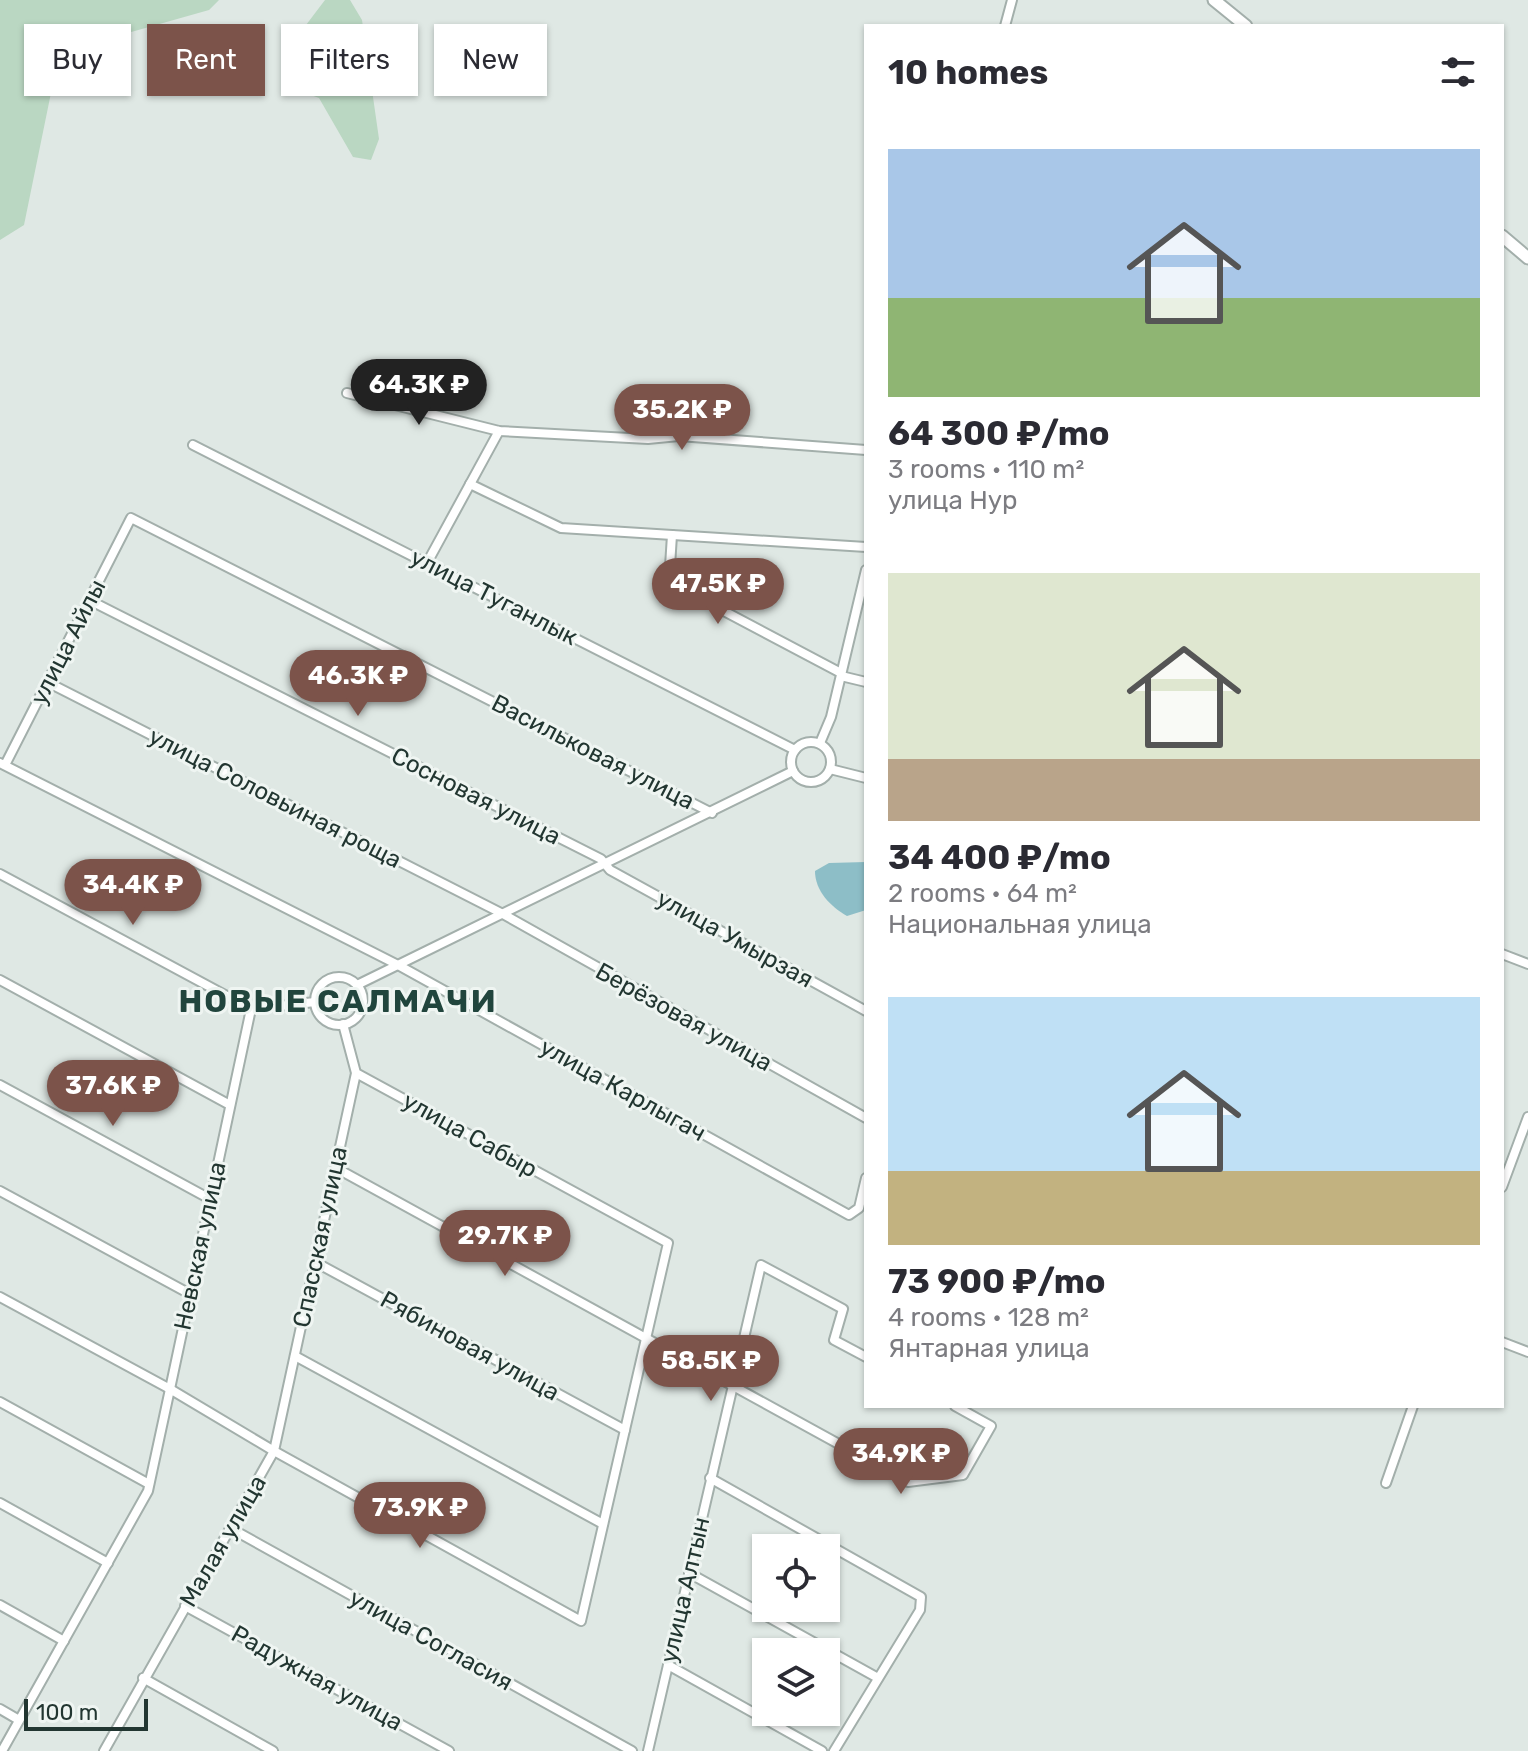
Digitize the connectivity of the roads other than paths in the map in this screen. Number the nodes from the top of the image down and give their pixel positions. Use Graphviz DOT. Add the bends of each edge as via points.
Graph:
graph roads {
  1 [pos="1012,0"];
  2 [pos="1214,0"];
  3 [pos="1006,24"];
  4 [pos="1244,24"];
  5 [pos="1504,238"];
  6 [pos="1528,258"];
  7 [pos="347,393"];
  8 [pos="499,431"];
  9 [pos="193,445"];
  10 [pos="864,450"];
  11 [pos="470,484"];
  12 [pos="131,518"];
  13 [pos="672,535"];
  14 [pos="864,547"];
  15 [pos="427,563"];
  16 [pos="864,587"];
  17 [pos="89,600"];
  18 [pos="841,674"];
  19 [pos="864,681"];
  20 [pos="47,682"];
  21 [pos="820,743"];
  22 [pos="795,750"];
  23 [pos="3,764"];
  24 [pos="830,769"];
  25 [pos="793,771"];
  26 [pos="864,778"];
  27 [pos="712,813"];
  28 [pos="605,865"];
  29 [pos="0,874"];
  30 [pos="503,914"];
  31 [pos="1504,955"];
  32 [pos="1528,964"];
  33 [pos="398,965"];
  34 [pos="0,980"];
  35 [pos="357,985"];
  36 [pos="315,1002"];
  37 [pos="251,1009"];
  38 [pos="864,1010"];
  39 [pos="343,1024"];
  40 [pos="356,1073"];
  41 [pos="0,1085"];
  42 [pos="230,1105"];
  43 [pos="864,1117"];
  44 [pos="1528,1117"];
  45 [pos="336,1168"];
  46 [pos="1504,1182"];
  47 [pos="864,1187"];
  48 [pos="0,1191"];
  49 [pos="210,1199"];
  50 [pos="315,1262"];
  51 [pos="190,1294"];
  52 [pos="0,1297"];
  53 [pos="647,1336"];
  54 [pos="1504,1343"];
  55 [pos="1528,1352"];
  56 [pos="295,1356"];
  57 [pos="864,1356"];
  58 [pos="731,1383"];
  59 [pos="170,1389"];
  60 [pos="0,1402"];
  61 [pos="959,1408"];
  62 [pos="1412,1408"];
  63 [pos="625,1430"];
  64 [pos="274,1451"];
  65 [pos="710,1478"];
  66 [pos="1386,1483"];
  67 [pos="149,1484"];
  68 [pos="0,1503"];
  69 [pos="603,1524"];
  70 [pos="230,1528"];
  71 [pos="108,1563"];
  72 [pos="689,1573"];
  73 [pos="0,1605"];
  74 [pos="185,1606"];
  75 [pos="64,1641"];
  76 [pos="668,1665"];
  77 [pos="143,1678"];
  78 [pos="878,1678"];
  79 [pos="0,1709"];
  80 [pos="19,1720"];
  81 [pos="2,1751"];
  82 [pos="104,1751"];
  83 [pos="273,1751"];
  84 [pos="449,1751"];
  85 [pos="632,1751"];
  86 [pos="648,1751"];
  87 [pos="822,1751"];
  88 [pos="834,1751"];
  1 -- 3 [label="street"];
  2 -- 4 [label="street"];
  5 -- 6 [label="street"];
  7 -- 8 [label="street"];
  8 -- 10 [label="street" via="679,436"];
  8 -- 11 [label="street"];
  9 -- 15 [label="street, улица Туганлык"];
  11 -- 13 [label="street" via="561,528"];
  11 -- 15 [label="street"];
  12 -- 17 [label="street, улица Айлы"];
  12 -- 27 [label="street, Васильковая улица"];
  13 -- 14 [label="street"];
  13 -- 18 [label="street" via="669,582"];
  15 -- 22 [label="street, улица Туганлык"];
  16 -- 18 [label="street"];
  17 -- 20 [label="street, улица Айлы"];
  17 -- 28 [label="street, Сосновая улица"];
  18 -- 19 [label="street"];
  18 -- 21 [label="street"];
  20 -- 23 [label="street, улица Айлы"];
  20 -- 30 [label="street, улица Соловьиная роща"];
  21 -- 22 [label="street" via="803,743"];
  21 -- 24 [label="street" via="830,754"];
  22 -- 25 [label="street"];
  23 -- 33 [label="street, улица Карлыгач"];
  24 -- 25 [label="street" via="812,782"];
  24 -- 26 [label="street"];
  25 -- 27 [label="street"];
  27 -- 28 [label="street"];
  28 -- 30 [label="street"];
  28 -- 38 [label="street, улица Умырзая"];
  29 -- 37 [label="street"];
  30 -- 33 [label="street"];
  30 -- 43 [label="street, Берёзовая улица"];
  31 -- 32 [label="street"];
  33 -- 35 [label="street"];
  33 -- 47 [label="street, улица Карлыгач" via="849,1215 859,1208"];
  34 -- 42 [label="street"];
  35 -- 36 [label="street" via="330,978 316,992"];
  35 -- 39 [label="street" via="362,994 359,1013"];
  36 -- 37 [label="street"];
  36 -- 39 [label="street" via="324,1020"];
  37 -- 42 [label="street, Невская улица"];
  39 -- 40 [label="street, Спасская улица"];
  40 -- 45 [label="street, Спасская улица"];
  40 -- 53 [label="street, улица Сабыр" via="668,1243"];
  41 -- 49 [label="street"];
  42 -- 49 [label="street, Невская улица"];
  44 -- 46 [label="street"];
  45 -- 50 [label="street, Спасская улица"];
  45 -- 53 [label="street"];
  48 -- 51 [label="street"];
  49 -- 51 [label="street, Невская улица"];
  50 -- 56 [label="street, Спасская улица"];
  50 -- 63 [label="street, Рябиновая улица"];
  51 -- 59 [label="street, Невская улица"];
  52 -- 59 [label="street, Малая улица"];
  53 -- 58 [label="street"];
  53 -- 63 [label="street"];
  54 -- 55 [label="street"];
  56 -- 64 [label="street, Спасская улица"];
  56 -- 69 [label="street"];
  57 -- 58 [label="street, улица Алтын" via="834,1340 843,1309 761,1265"];
  58 -- 61 [label="street" via="908,1482 963,1475 991,1426"];
  58 -- 65 [label="street, улица Алтын"];
  59 -- 64 [label="street, Малая улица"];
  59 -- 67 [label="street"];
  60 -- 67 [label="street"];
  62 -- 66 [label="street"];
  63 -- 69 [label="street"];
  64 -- 69 [label="street" via="581,1621"];
  64 -- 70 [label="street, Малая улица"];
  65 -- 72 [label="street, улица Алтын"];
  65 -- 78 [label="street" via="921,1597 920,1610"];
  67 -- 71 [label="street"];
  68 -- 71 [label="street"];
  70 -- 74 [label="street, Малая улица"];
  70 -- 85 [label="street, улица Согласия"];
  71 -- 75 [label="street"];
  72 -- 76 [label="street, улица Алтын"];
  72 -- 78 [label="street"];
  73 -- 75 [label="street"];
  74 -- 77 [label="street, Малая улица"];
  74 -- 84 [label="street, Радужная улица"];
  75 -- 80 [label="street"];
  76 -- 86 [label="street, улица Алтын"];
  76 -- 87 [label="street"];
  77 -- 82 [label="street, Малая улица"];
  77 -- 83 [label="street"];
  78 -- 88 [label="street"];
  79 -- 80 [label="street"];
  80 -- 81 [label="street"];
}
